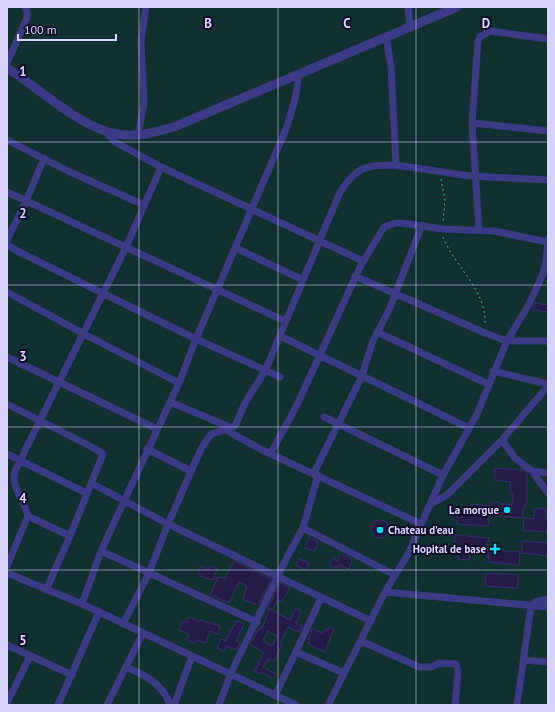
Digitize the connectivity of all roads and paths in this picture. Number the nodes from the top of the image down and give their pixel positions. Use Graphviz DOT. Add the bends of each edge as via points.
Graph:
graph roads {
  1 [pos="24,7"];
  2 [pos="146,7"];
  3 [pos="408,7"];
  4 [pos="457,7"];
  5 [pos="410,27"];
  6 [pos="386,37"];
  7 [pos="548,39"];
  8 [pos="7,63"];
  9 [pos="7,68"];
  10 [pos="298,74"];
  11 [pos="472,123"];
  12 [pos="103,130"];
  13 [pos="548,130"];
  14 [pos="138,135"];
  15 [pos="7,140"];
  16 [pos="44,158"];
  17 [pos="396,166"];
  18 [pos="161,167"];
  19 [pos="440,171"];
  20 [pos="476,176"];
  21 [pos="548,180"];
  22 [pos="7,192"];
  23 [pos="26,201"];
  24 [pos="144,205"];
  25 [pos="253,209"];
  26 [pos="422,226"];
  27 [pos="442,229"];
  28 [pos="479,230"];
  29 [pos="7,240"];
  30 [pos="320,240"];
  31 [pos="548,240"];
  32 [pos="7,244"];
  33 [pos="126,247"];
  34 [pos="236,248"];
  35 [pos="363,261"];
  36 [pos="545,275"];
  37 [pos="356,276"];
  38 [pos="303,280"];
  39 [pos="218,289"];
  40 [pos="7,292"];
  41 [pos="103,294"];
  42 [pos="394,294"];
  43 [pos="285,321"];
  44 [pos="377,332"];
  45 [pos="485,333"];
  46 [pos="84,334"];
  47 [pos="280,336"];
  48 [pos="196,339"];
  49 [pos="507,341"];
  50 [pos="548,341"];
  51 [pos="320,356"];
  52 [pos="7,357"];
  53 [pos="265,371"];
  54 [pos="493,371"];
  55 [pos="362,376"];
  56 [pos="280,377"];
  57 [pos="59,383"];
  58 [pos="180,383"];
  59 [pos="488,384"];
  60 [pos="548,385"];
  61 [pos="170,402"];
  62 [pos="7,404"];
  63 [pos="324,417"];
  64 [pos="40,421"];
  65 [pos="340,424"];
  66 [pos="469,428"];
  67 [pos="157,429"];
  68 [pos="229,429"];
  69 [pos="502,440"];
  70 [pos="147,449"];
  71 [pos="271,453"];
  72 [pos="7,454"];
  73 [pos="22,460"];
  74 [pos="191,471"];
  75 [pos="532,471"];
  76 [pos="548,473"];
  77 [pos="316,474"];
  78 [pos="443,475"];
  79 [pos="10,476"];
  80 [pos="91,483"];
  81 [pos="548,492"];
  82 [pos="86,493"];
  83 [pos="124,502"];
  84 [pos="431,505"];
  85 [pos="28,516"];
  86 [pos="168,524"];
  87 [pos="421,524"];
  88 [pos="303,528"];
  89 [pos="70,536"];
  90 [pos="101,551"];
  91 [pos="7,566"];
  92 [pos="7,573"];
  93 [pos="149,573"];
  94 [pos="395,575"];
  95 [pos="277,577"];
  96 [pos="46,590"];
  97 [pos="386,592"];
  98 [pos="321,598"];
  99 [pos="548,599"];
  100 [pos="82,604"];
  101 [pos="531,606"];
  102 [pos="548,607"];
  103 [pos="99,612"];
  104 [pos="257,622"];
  105 [pos="371,622"];
  106 [pos="123,624"];
  107 [pos="143,633"];
  108 [pos="360,641"];
  109 [pos="7,645"];
  110 [pos="296,652"];
  111 [pos="30,656"];
  112 [pos="192,656"];
  113 [pos="523,660"];
  114 [pos="548,662"];
  115 [pos="126,667"];
  116 [pos="231,673"];
  117 [pos="344,673"];
  118 [pos="72,675"];
  119 [pos="275,696"];
  120 [pos="7,703"];
  121 [pos="58,705"];
  122 [pos="107,705"];
  123 [pos="170,705"];
  124 [pos="174,705"];
  125 [pos="219,705"];
  126 [pos="296,705"];
  127 [pos="328,705"];
  128 [pos="455,705"];
  129 [pos="517,705"];
  1 -- 8 [label="street" via="28,12 27,18"];
  2 -- 14 [label="street" via="141,42 144,103"];
  3 -- 5 [label="street"];
  4 -- 5 [label="street"];
  5 -- 6 [label="street"];
  6 -- 10 [label="street"];
  6 -- 17 [label="street" via="391,66"];
  7 -- 11 [label="street" via="490,31 480,37"];
  9 -- 12 [label="street" via="70,113"];
  10 -- 14 [label="street" via="174,127"];
  10 -- 25 [label="street" via="295,102"];
  11 -- 13 [label="street"];
  11 -- 20 [label="street"];
  12 -- 14 [label="street" via="116,134"];
  12 -- 18 [label="street" via="115,142"];
  15 -- 16 [label="street"];
  16 -- 23 [label="street"];
  16 -- 24 [label="street"];
  17 -- 19 [label="street"];
  17 -- 30 [label="street" via="358,170 340,192"];
  18 -- 24 [label="street"];
  18 -- 25 [label="street"];
  19 -- 20 [label="street"];
  19 -- 27 [label="path" via="444,200"];
  20 -- 21 [label="street"];
  20 -- 28 [label="street"];
  22 -- 23 [label="street"];
  23 -- 29 [label="street"];
  23 -- 33 [label="street"];
  24 -- 33 [label="street"];
  25 -- 30 [label="street"];
  25 -- 34 [label="street"];
  26 -- 27 [label="street"];
  26 -- 35 [label="street" via="395,223 384,227"];
  26 -- 42 [label="street"];
  27 -- 28 [label="street"];
  27 -- 45 [label="path" via="448,248 479,297 485,319"];
  28 -- 31 [label="street"];
  30 -- 35 [label="street"];
  30 -- 38 [label="street"];
  31 -- 36 [label="street"];
  32 -- 41 [label="street" via="14,250"];
  33 -- 39 [label="street"];
  33 -- 41 [label="street"];
  34 -- 38 [label="street"];
  34 -- 39 [label="street"];
  35 -- 37 [label="street"];
  36 -- 49 [label="street"];
  37 -- 42 [label="street"];
  37 -- 51 [label="street"];
  38 -- 43 [label="street"];
  39 -- 43 [label="street"];
  39 -- 48 [label="street"];
  40 -- 46 [label="street"];
  41 -- 46 [label="street"];
  41 -- 48 [label="street"];
  42 -- 44 [label="street"];
  42 -- 45 [label="street"];
  43 -- 47 [label="street"];
  44 -- 55 [label="street"];
  44 -- 59 [label="street"];
  45 -- 49 [label="street"];
  46 -- 57 [label="street"];
  46 -- 58 [label="street"];
  47 -- 51 [label="street"];
  47 -- 53 [label="street"];
  48 -- 53 [label="street"];
  48 -- 58 [label="street"];
  49 -- 50 [label="street"];
  49 -- 54 [label="street"];
  51 -- 55 [label="street"];
  51 -- 71 [label="street" via="298,405"];
  52 -- 57 [label="street"];
  53 -- 56 [label="street"];
  53 -- 68 [label="street"];
  54 -- 59 [label="street"];
  54 -- 60 [label="street"];
  55 -- 65 [label="street"];
  55 -- 66 [label="street"];
  57 -- 64 [label="street"];
  57 -- 67 [label="street"];
  58 -- 61 [label="street"];
  59 -- 66 [label="street"];
  60 -- 69 [label="street"];
  61 -- 67 [label="street"];
  61 -- 68 [label="street"];
  62 -- 64 [label="street"];
  63 -- 65 [label="street"];
  64 -- 73 [label="street"];
  64 -- 80 [label="street" via="103,453"];
  65 -- 77 [label="street"];
  65 -- 78 [label="street"];
  66 -- 78 [label="street"];
  67 -- 70 [label="street"];
  68 -- 71 [label="street"];
  68 -- 74 [label="street" via="211,434"];
  69 -- 75 [label="street" via="515,458"];
  69 -- 84 [label="street" via="447,495"];
  70 -- 74 [label="street"];
  70 -- 83 [label="street"];
  71 -- 77 [label="street"];
  72 -- 73 [label="street"];
  73 -- 79 [label="street"];
  73 -- 82 [label="street"];
  74 -- 86 [label="street"];
  75 -- 76 [label="street"];
  75 -- 81 [label="street"];
  77 -- 87 [label="street"];
  77 -- 88 [label="street"];
  78 -- 84 [label="street"];
  79 -- 85 [label="street"];
  80 -- 82 [label="street"];
  80 -- 83 [label="street"];
  82 -- 89 [label="street"];
  83 -- 86 [label="street"];
  83 -- 90 [label="street"];
  84 -- 87 [label="street"];
  85 -- 89 [label="street"];
  85 -- 91 [label="street"];
  86 -- 93 [label="street"];
  86 -- 95 [label="street"];
  87 -- 94 [label="street" via="408,554"];
  88 -- 94 [label="street"];
  88 -- 95 [label="street"];
  89 -- 96 [label="street"];
  90 -- 93 [label="street"];
  90 -- 100 [label="street"];
  92 -- 96 [label="street"];
  93 -- 104 [label="street"];
  93 -- 106 [label="street"];
  94 -- 97 [label="street"];
  95 -- 98 [label="street"];
  95 -- 104 [label="street"];
  96 -- 100 [label="street"];
  97 -- 101 [label="street"];
  97 -- 105 [label="street"];
  98 -- 105 [label="street"];
  98 -- 110 [label="street"];
  99 -- 101 [label="street"];
  100 -- 103 [label="street"];
  101 -- 102 [label="street"];
  101 -- 113 [label="street"];
  103 -- 106 [label="street"];
  103 -- 118 [label="street"];
  104 -- 116 [label="street"];
  105 -- 108 [label="street"];
  106 -- 107 [label="street"];
  107 -- 112 [label="street"];
  107 -- 115 [label="street"];
  108 -- 117 [label="street"];
  108 -- 128 [label="street" via="419,667 431,667 440,663 456,664 458,672"];
  109 -- 111 [label="street"];
  110 -- 117 [label="street"];
  110 -- 119 [label="street"];
  111 -- 118 [label="street"];
  111 -- 120 [label="street"];
  112 -- 116 [label="street"];
  112 -- 124 [label="street"];
  113 -- 114 [label="street"];
  113 -- 129 [label="street"];
  115 -- 122 [label="street"];
  115 -- 123 [label="street" via="146,675 155,682"];
  116 -- 119 [label="street"];
  116 -- 125 [label="street"];
  117 -- 127 [label="street"];
  118 -- 121 [label="street"];
  119 -- 126 [label="street"];
}
